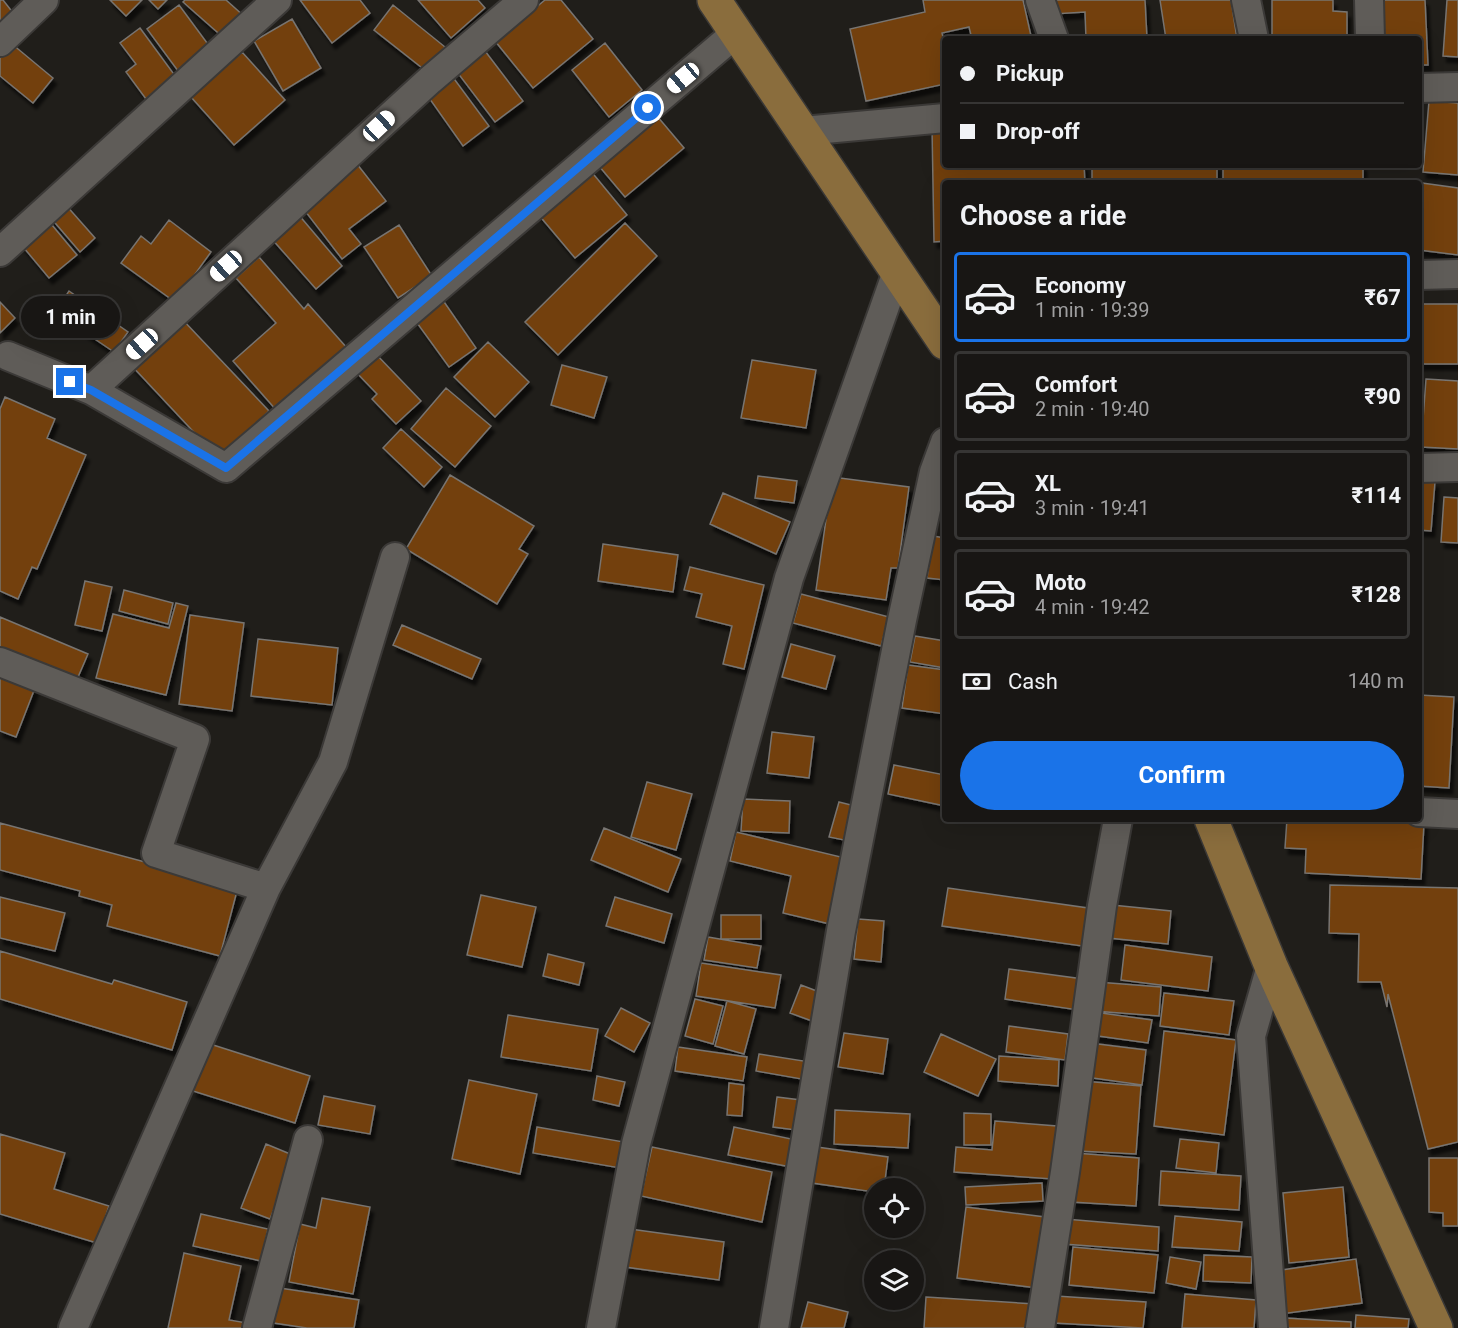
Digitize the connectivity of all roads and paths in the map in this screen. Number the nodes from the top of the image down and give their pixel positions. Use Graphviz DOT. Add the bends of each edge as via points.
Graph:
graph roads {
  1 [pos="44,0"];
  2 [pos="277,0"];
  3 [pos="524,0"];
  4 [pos="714,0"];
  5 [pos="1040,0"];
  6 [pos="1246,0"];
  7 [pos="1369,0"];
  8 [pos="736,33"];
  9 [pos="1053,36"];
  10 [pos="1253,36"];
  11 [pos="1370,36"];
  12 [pos="0,42"];
  13 [pos="1458,87"];
  14 [pos="1422,88"];
  15 [pos="942,118"];
  16 [pos="803,131"];
  17 [pos="0,252"];
  18 [pos="897,272"];
  19 [pos="1458,274"];
  20 [pos="1422,275"];
  21 [pos="936,314"];
  22 [pos="942,333"];
  23 [pos="3,361"];
  24 [pos="91,390"];
  25 [pos="942,450"];
  26 [pos="1458,467"];
  27 [pos="1422,468"];
  28 [pos="395,557"];
  29 [pos="0,662"];
  30 [pos="1422,812"];
  31 [pos="1458,814"];
  32 [pos="1117,822"];
  33 [pos="1212,822"];
  34 [pos="266,888"];
  35 [pos="1272,966"];
  36 [pos="308,1140"];
  37 [pos="74,1328"];
  38 [pos="257,1328"];
  39 [pos="601,1328"];
  40 [pos="774,1328"];
  41 [pos="1040,1328"];
  42 [pos="1273,1328"];
  43 [pos="1436,1328"];
  1 -- 12 [label="street"];
  2 -- 17 [label="street"];
  3 -- 24 [label="street" via="430,80"];
  4 -- 8 [label="main road"];
  5 -- 9 [label="street"];
  6 -- 10 [label="street"];
  7 -- 11 [label="street"];
  8 -- 16 [label="main road"];
  8 -- 24 [label="street" via="226,468"];
  13 -- 14 [label="street"];
  15 -- 16 [label="street"];
  16 -- 18 [label="main road"];
  18 -- 21 [label="main road"];
  18 -- 39 [label="street" via="789,578 636,1144"];
  19 -- 20 [label="street"];
  21 -- 22 [label="main road"];
  23 -- 24 [label="street"];
  25 -- 40 [label="street" via="904,608 841,931"];
  26 -- 27 [label="street"];
  28 -- 34 [label="street" via="333,762"];
  29 -- 34 [label="street" via="195,739 156,853"];
  30 -- 31 [label="street"];
  32 -- 41 [label="street"];
  33 -- 35 [label="main road"];
  34 -- 37 [label="street"];
  35 -- 42 [label="street" via="1251,1036"];
  35 -- 43 [label="main road"];
  36 -- 38 [label="street"];
}
